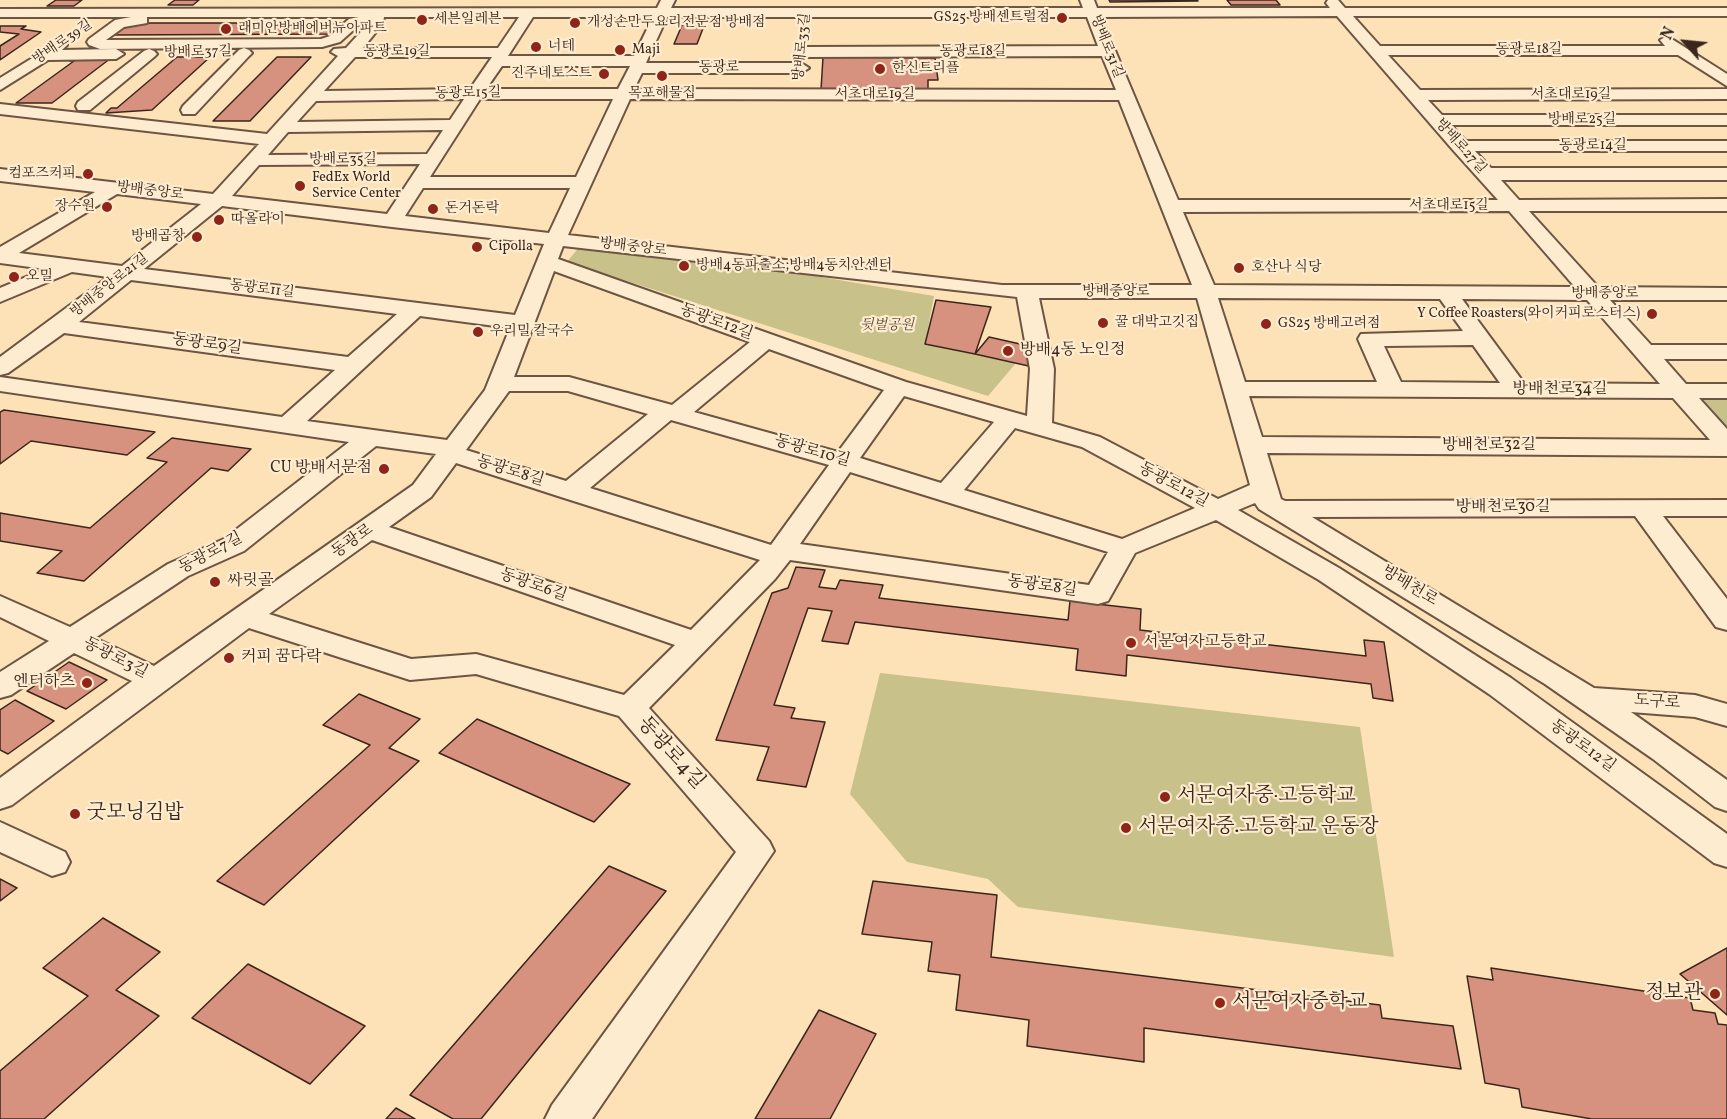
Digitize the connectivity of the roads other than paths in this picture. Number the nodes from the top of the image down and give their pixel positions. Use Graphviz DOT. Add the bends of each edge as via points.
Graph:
graph roads {
  1 [pos="126,0"];
  2 [pos="232,0"];
  3 [pos="317,0"];
  4 [pos="1330,0"];
  5 [pos="1610,0"];
  6 [pos="926,1"];
  7 [pos="666,6"];
  8 [pos="807,6"];
  9 [pos="1089,6"];
  10 [pos="387,10"];
  11 [pos="867,11"];
  12 [pos="215,12"];
  13 [pos="306,12"];
  14 [pos="474,12"];
  15 [pos="529,12"];
  16 [pos="1341,12"];
  17 [pos="1513,12"];
  18 [pos="1627,12"];
  19 [pos="1727,12"];
  20 [pos="0,13"];
  21 [pos="105,15"];
  22 [pos="354,22"];
  23 [pos="120,23"];
  24 [pos="866,42"];
  25 [pos="1558,50"];
  26 [pos="1682,50"];
  27 [pos="1107,51"];
  28 [pos="1375,51"];
  29 [pos="350,52"];
  30 [pos="443,52"];
  31 [pos="802,52"];
  32 [pos="244,53"];
  33 [pos="149,54"];
  34 [pos="45,55"];
  35 [pos="499,57"];
  36 [pos="638,65"];
  37 [pos="801,68"];
  38 [pos="351,76"];
  39 [pos="464,76"];
  40 [pos="487,76"];
  41 [pos="328,77"];
  42 [pos="1727,81"];
  43 [pos="0,85"];
  44 [pos="475,94"];
  45 [pos="625,94"];
  46 [pos="1727,94"];
  47 [pos="798,95"];
  48 [pos="1125,95"];
  49 [pos="1414,95"];
  50 [pos="310,96"];
  51 [pos="84,106"];
  52 [pos="0,109"];
  53 [pos="189,110"];
  54 [pos="1437,120"];
  55 [pos="1727,120"];
  56 [pos="455,124"];
  57 [pos="284,127"];
  58 [pos="272,140"];
  59 [pos="1460,146"];
  60 [pos="1727,146"];
  61 [pos="433,159"];
  62 [pos="254,160"];
  63 [pos="1485,174"];
  64 [pos="1727,174"];
  65 [pos="0,175"];
  66 [pos="29,178"];
  67 [pos="418,182"];
  68 [pos="583,183"];
  69 [pos="114,188"];
  70 [pos="0,194"];
  71 [pos="218,200"];
  72 [pos="1170,206"];
  73 [pos="1512,206"];
  74 [pos="1727,206"];
  75 [pos="392,221"];
  76 [pos="552,251"];
  77 [pos="0,257"];
  78 [pos="69,266"];
  79 [pos="128,273"];
  80 [pos="1027,292"];
  81 [pos="1206,293"];
  82 [pos="1447,294"];
  83 [pos="1591,294"];
  84 [pos="1727,294"];
  85 [pos="0,296"];
  86 [pos="415,309"];
  87 [pos="524,322"];
  88 [pos="60,326"];
  89 [pos="1479,338"];
  90 [pos="766,340"];
  91 [pos="1644,352"];
  92 [pos="1727,352"];
  93 [pos="353,365"];
  94 [pos="0,368"];
  95 [pos="0,384"];
  96 [pos="499,384"];
  97 [pos="898,387"];
  98 [pos="1235,389"];
  99 [pos="1393,390"];
  100 [pos="1517,390"];
  101 [pos="1678,390"];
  102 [pos="1727,390"];
  103 [pos="671,413"];
  104 [pos="1010,419"];
  105 [pos="287,426"];
  106 [pos="1039,427"];
  107 [pos="370,438"];
  108 [pos="1252,445"];
  109 [pos="1727,446"];
  110 [pos="452,451"];
  111 [pos="845,462"];
  112 [pos="570,491"];
  113 [pos="947,493"];
  114 [pos="1272,499"];
  115 [pos="1643,508"];
  116 [pos="1727,508"];
  117 [pos="1217,509"];
  118 [pos="370,530"];
  119 [pos="1124,548"];
  120 [pos="779,553"];
  121 [pos="0,605"];
  122 [pos="246,617"];
  123 [pos="1727,620"];
  124 [pos="74,638"];
  125 [pos="696,642"];
  126 [pos="156,680"];
  127 [pos="0,687"];
  128 [pos="1586,698"];
  129 [pos="630,708"];
  130 [pos="1727,715"];
  131 [pos="0,796"];
  132 [pos="1727,798"];
  133 [pos="0,836"];
  134 [pos="1727,853"];
  135 [pos="52,862"];
  136 [pos="567,1119"];
  1 -- 21 [label="street, 방배로39길"];
  2 -- 12 [label="street"];
  3 -- 13 [label="street"];
  4 -- 16 [label="street, 방배로27길"];
  5 -- 18 [label="street"];
  6 -- 11 [label="street" via="867,1"];
  7 -- 8 [label="street"];
  7 -- 15 [label="street"];
  7 -- 36 [label="street, 동광로"];
  8 -- 11 [label="street"];
  8 -- 31 [label="street, 방배로33길"];
  9 -- 11 [label="street"];
  9 -- 16 [label="street"];
  9 -- 27 [label="street, 방배로31길"];
  10 -- 13 [label="street"];
  10 -- 14 [label="street"];
  10 -- 22 [label="street"];
  10 -- 29 [label="street"];
  11 -- 24 [label="street"];
  12 -- 13 [label="street"];
  12 -- 21 [label="street"];
  14 -- 15 [label="street"];
  14 -- 30 [label="street, 동광로19길"];
  15 -- 35 [label="street"];
  16 -- 17 [label="street"];
  16 -- 28 [label="street, 방배로27길"];
  17 -- 18 [label="street"];
  17 -- 25 [label="street"];
  18 -- 19 [label="street"];
  18 -- 26 [label="street"];
  20 -- 21 [label="street"];
  21 -- 23 [label="street"];
  21 -- 34 [label="street, 방배로39길"];
  22 -- 23 [label="street"];
  22 -- 23 [label="street" via="335,39 322,43 94,42"];
  24 -- 27 [label="street, 동광로18길"];
  24 -- 31 [label="street, 동광로18길"];
  25 -- 26 [label="street, 동광로18길"];
  25 -- 28 [label="street, 동광로18길"];
  26 -- 42 [label="street"];
  27 -- 48 [label="street, 방배로31길"];
  28 -- 49 [label="street, 방배로27길"];
  29 -- 30 [label="street, 동광로19길"];
  29 -- 32 [label="street, 방배로37길"];
  29 -- 41 [label="street"];
  30 -- 35 [label="street, 동광로19길"];
  31 -- 37 [label="street, 방배로33길"];
  32 -- 33 [label="street, 방배로37길"];
  32 -- 53 [label="street"];
  33 -- 34 [label="street, 방배로37길"];
  33 -- 51 [label="street"];
  34 -- 43 [label="street, 방배로39길"];
  35 -- 36 [label="street, 동광로"];
  35 -- 40 [label="street"];
  36 -- 37 [label="street, 동광로"];
  36 -- 45 [label="street, 동광로"];
  37 -- 47 [label="street, 방배로33길"];
  38 -- 41 [label="street"];
  39 -- 40 [label="street"];
  40 -- 44 [label="street"];
  41 -- 50 [label="street"];
  44 -- 45 [label="street, 동광로15길"];
  44 -- 50 [label="street, 동광로15길"];
  44 -- 56 [label="street"];
  45 -- 47 [label="street, 서초대로19길"];
  45 -- 68 [label="street, 동광로"];
  46 -- 49 [label="street, 서초대로19길"];
  47 -- 48 [label="street, 서초대로19길"];
  48 -- 72 [label="street, 방배로31길"];
  49 -- 54 [label="street, 방배로27길"];
  50 -- 57 [label="street"];
  52 -- 58 [label="street"];
  54 -- 55 [label="street, 방배로25길"];
  54 -- 59 [label="street, 방배로27길"];
  56 -- 57 [label="street"];
  56 -- 61 [label="street"];
  57 -- 58 [label="street"];
  58 -- 62 [label="street"];
  59 -- 60 [label="street, 동광로14길"];
  59 -- 63 [label="street, 방배로27길"];
  61 -- 62 [label="street, 방배로35길"];
  61 -- 67 [label="street"];
  62 -- 71 [label="street"];
  63 -- 64 [label="street"];
  63 -- 73 [label="street, 방배로27길"];
  65 -- 66 [label="street, 방배중앙로"];
  66 -- 69 [label="street, 방배중앙로"];
  66 -- 70 [label="street"];
  67 -- 68 [label="street"];
  67 -- 75 [label="street"];
  68 -- 76 [label="street, 동광로"];
  69 -- 71 [label="street, 방배중앙로"];
  69 -- 77 [label="street"];
  71 -- 75 [label="street, 방배중앙로"];
  71 -- 79 [label="street, 방배중앙로21길"];
  72 -- 73 [label="street, 서초대로15길"];
  72 -- 81 [label="street"];
  73 -- 74 [label="street, 서초대로15길"];
  73 -- 83 [label="street, 방배로27길"];
  75 -- 76 [label="street, 방배중앙로"];
  76 -- 80 [label="street, 방배중앙로"];
  76 -- 87 [label="street, 동광로"];
  76 -- 90 [label="street, 동광로12길"];
  77 -- 78 [label="street, 동광로11길"];
  78 -- 79 [label="street, 동광로11길"];
  78 -- 85 [label="street"];
  79 -- 86 [label="street, 동광로11길"];
  79 -- 88 [label="street, 방배중앙로21길"];
  80 -- 81 [label="street, 방배중앙로"];
  80 -- 106 [label="street" via="1042,369"];
  81 -- 82 [label="street, 방배중앙로"];
  81 -- 98 [label="street"];
  82 -- 83 [label="street, 방배중앙로"];
  82 -- 89 [label="street"];
  83 -- 84 [label="street, 방배중앙로"];
  83 -- 91 [label="street, 방배로27길"];
  86 -- 87 [label="street, 동광로11길"];
  86 -- 93 [label="street"];
  87 -- 96 [label="street, 동광로"];
  88 -- 93 [label="street, 동광로9길"];
  88 -- 94 [label="street, 방배중앙로21길"];
  89 -- 99 [label="street" via="1369,339"];
  89 -- 100 [label="street"];
  90 -- 97 [label="street, 동광로12길"];
  90 -- 103 [label="street"];
  91 -- 92 [label="street"];
  91 -- 101 [label="street, 방배로27길"];
  93 -- 105 [label="street"];
  95 -- 105 [label="street"];
  96 -- 103 [label="street, 동광로10길" via="568,384"];
  96 -- 110 [label="street, 동광로"];
  97 -- 104 [label="street, 동광로12길"];
  97 -- 111 [label="street"];
  98 -- 99 [label="street, 방배천로34길"];
  98 -- 108 [label="street"];
  99 -- 100 [label="street, 방배천로34길"];
  100 -- 101 [label="street, 방배천로34길"];
  101 -- 102 [label="street, 방배천로34길"];
  101 -- 109 [label="street, 방배로27길"];
  103 -- 111 [label="street, 동광로10길"];
  103 -- 112 [label="street"];
  104 -- 106 [label="street, 동광로12길"];
  104 -- 113 [label="street"];
  105 -- 107 [label="street"];
  106 -- 117 [label="street, 동광로12길" via="1091,442"];
  107 -- 110 [label="street"];
  107 -- 124 [label="street, 동광로7길" via="234,545 178,570"];
  108 -- 109 [label="street, 방배천로32길"];
  108 -- 114 [label="street"];
  110 -- 112 [label="street, 동광로8길"];
  110 -- 118 [label="street, 동광로" via="422,491"];
  111 -- 113 [label="street, 동광로10길"];
  111 -- 120 [label="street"];
  112 -- 120 [label="street, 동광로8길"];
  113 -- 119 [label="street, 동광로10길"];
  114 -- 115 [label="street, 방배천로30길"];
  114 -- 117 [label="street"];
  114 -- 128 [label="street, 방배천로"];
  115 -- 116 [label="street, 방배천로30길"];
  115 -- 123 [label="street"];
  117 -- 119 [label="street"];
  117 -- 134 [label="street, 동광로12길" via="1329,574 1500,686"];
  118 -- 122 [label="street, 동광로"];
  118 -- 125 [label="street, 동광로6길"];
  119 -- 120 [label="street, 동광로8길" via="1098,595"];
  120 -- 125 [label="street" via="765,573"];
  121 -- 124 [label="street, 동광로3길"];
  122 -- 126 [label="street, 동광로"];
  122 -- 129 [label="street, 동광로4길" via="410,670 476,664"];
  124 -- 126 [label="street, 동광로3길"];
  124 -- 127 [label="street, 동광로3길"];
  125 -- 129 [label="street"];
  126 -- 131 [label="street, 동광로"];
  128 -- 130 [label="street, 도구로" via="1695,706"];
  128 -- 132 [label="street, 방배천로"];
  129 -- 136 [label="street, 동광로4길" via="756,851"];
  133 -- 135 [label="street"];
}
